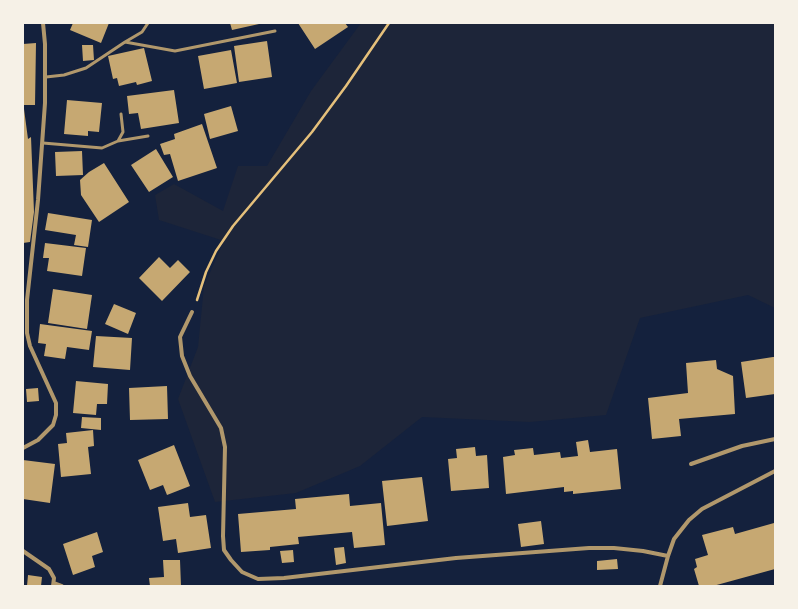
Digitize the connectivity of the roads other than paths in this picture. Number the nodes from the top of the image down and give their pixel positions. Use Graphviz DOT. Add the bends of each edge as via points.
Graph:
graph roads {
  1 [pos="43,23"];
  2 [pos="148,23"];
  3 [pos="275,31"];
  4 [pos="125,42"];
  5 [pos="46,77"];
  6 [pos="121,114"];
  7 [pos="148,136"];
  8 [pos="118,140"];
  9 [pos="43,143"];
  10 [pos="192,312"];
  11 [pos="775,438"];
  12 [pos="23,448"];
  13 [pos="691,464"];
  14 [pos="775,472"];
  15 [pos="23,551"];
  16 [pos="668,556"];
  17 [pos="53,585"];
  18 [pos="62,586"];
  19 [pos="660,586"];
  1 -- 5 [label="street"];
  2 -- 4 [label="lane" via="142,32"];
  3 -- 4 [label="lane" via="174,51"];
  4 -- 5 [label="lane" via="86,68"];
  5 -- 9 [label="street"];
  6 -- 8 [label="lane" via="123,132"];
  7 -- 8 [label="lane"];
  8 -- 9 [label="lane" via="102,148"];
  9 -- 12 [label="street" via="27,300 27,333 30,346 56,403 56,415 53,425 38,440"];
  10 -- 16 [label="street" via="180,337 182,356 190,376 221,428 225,447 222,536 224,550 242,572 258,579 284,578 456,558 589,548 614,548"];
  11 -- 13 [label="street" via="742,446"];
  14 -- 16 [label="street" via="695,514 674,539"];
  15 -- 17 [label="street" via="49,569 54,578"];
  16 -- 19 [label="street"];
  17 -- 18 [label="street"];
}
